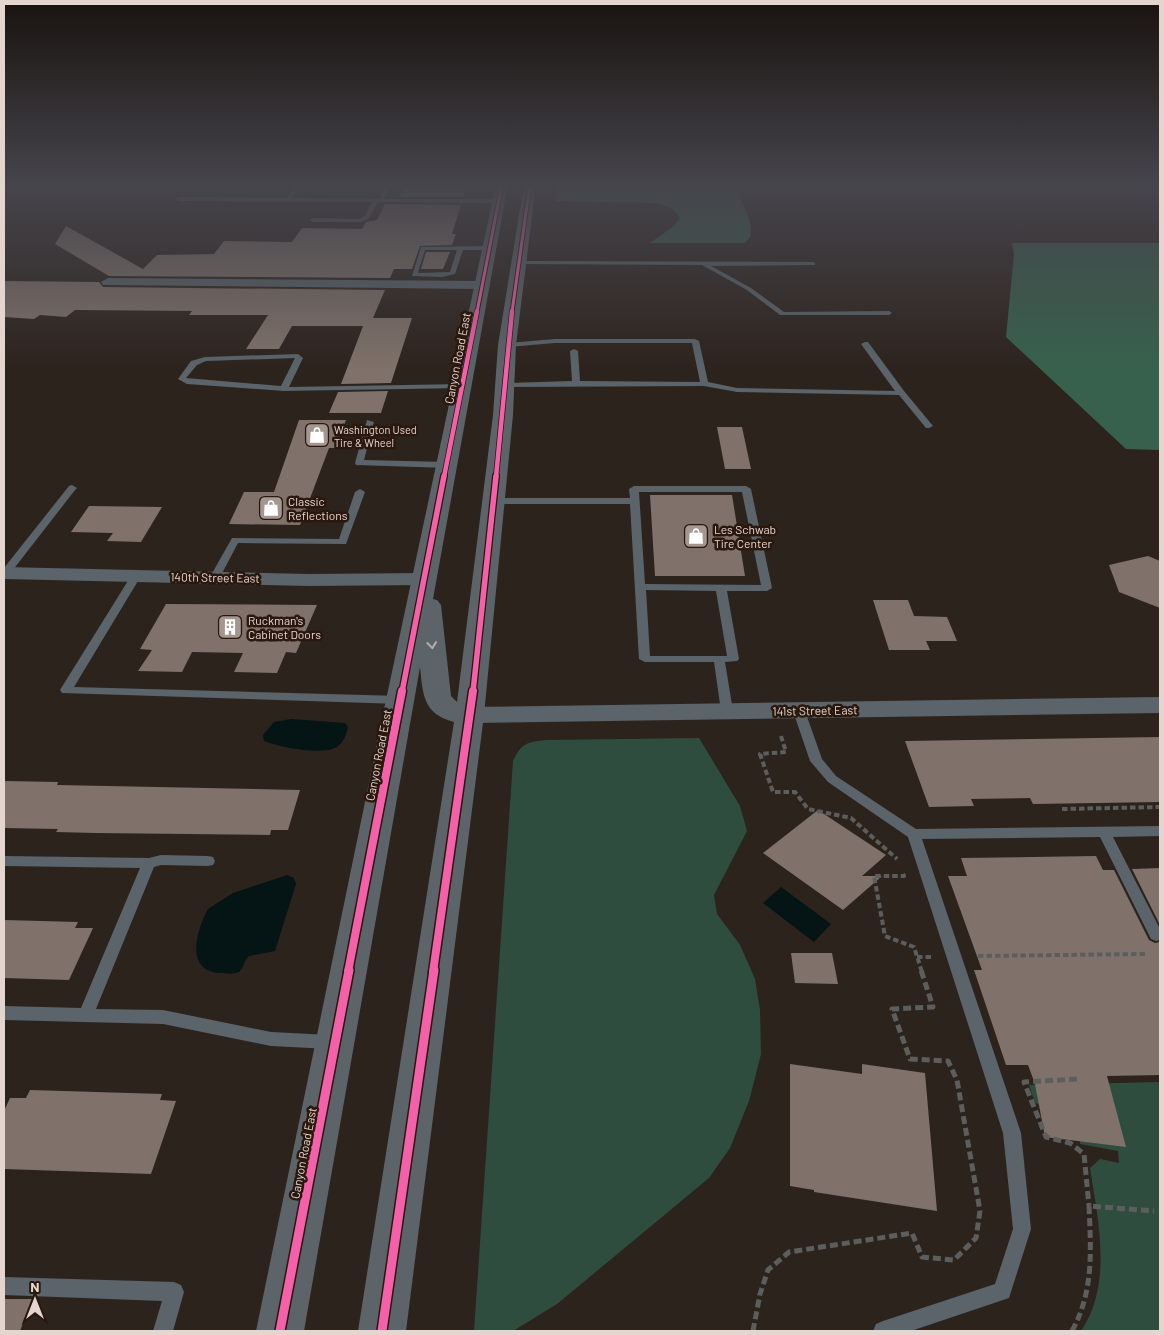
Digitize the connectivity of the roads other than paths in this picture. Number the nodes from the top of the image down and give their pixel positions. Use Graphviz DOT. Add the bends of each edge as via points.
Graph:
graph roads {
  1 [pos="521,246"];
  2 [pos="475,248"];
  3 [pos="519,263"];
  4 [pos="704,264"];
  5 [pos="813,264"];
  6 [pos="420,280"];
  7 [pos="108,282"];
  8 [pos="483,285"];
  9 [pos="888,313"];
  10 [pos="865,344"];
  11 [pos="507,345"];
  12 [pos="574,351"];
  13 [pos="576,383"];
  14 [pos="704,384"];
  15 [pos="506,385"];
  16 [pos="463,386"];
  17 [pos="284,389"];
  18 [pos="901,393"];
  19 [pos="370,422"];
  20 [pos="930,426"];
  21 [pos="448,465"];
  22 [pos="72,488"];
  23 [pos="360,492"];
  24 [pos="493,501"];
  25 [pos="635,501"];
  26 [pos="5,573"];
  27 [pos="136,576"];
  28 [pos="215,577"];
  29 [pos="425,579"];
  30 [pos="641,587"];
  31 [pos="721,587"];
  32 [pos="719,659"];
  33 [pos="400,700"];
  34 [pos="1160,705"];
  35 [pos="727,711"];
  36 [pos="798,711"];
  37 [pos="470,715"];
  38 [pos="1160,831"];
  39 [pos="1104,832"];
  40 [pos="914,834"];
  41 [pos="4,861"];
  42 [pos="208,861"];
  43 [pos="150,863"];
  44 [pos="1156,935"];
  45 [pos="4,1013"];
  46 [pos="86,1015"];
  47 [pos="336,1042"];
  48 [pos="4,1286"];
  49 [pos="163,1331"];
  50 [pos="280,1331"];
  51 [pos="382,1331"];
  52 [pos="883,1331"];
  1 -- 3 [label="main road"];
  2 -- 6 [label="lane" via="453,273"];
  2 -- 6 [label="lane" via="423,248 414,275"];
  2 -- 8 [label="main road, Canyon Road East"];
  3 -- 4 [label="lane"];
  3 -- 11 [label="main road"];
  4 -- 5 [label="lane"];
  4 -- 9 [label="lane" via="749,289 782,314"];
  6 -- 7 [label="street"];
  6 -- 8 [label="street"];
  8 -- 11 [label="main road" via="500,290"];
  8 -- 16 [label="main road, Canyon Road East"];
  10 -- 18 [label="lane"];
  11 -- 14 [label="lane" via="555,341 695,341"];
  11 -- 15 [label="main road"];
  12 -- 13 [label="lane"];
  13 -- 14 [label="lane"];
  13 -- 15 [label="lane"];
  14 -- 18 [label="lane" via="737,390"];
  15 -- 24 [label="main road"];
  16 -- 17 [label="lane"];
  16 -- 21 [label="main road, Canyon Road East"];
  17 -- 17 [label="lane" via="187,382 182,379 194,363 205,359 298,356"];
  18 -- 20 [label="lane"];
  19 -- 21 [label="lane" via="359,463"];
  21 -- 29 [label="main road, Canyon Road East"];
  22 -- 26 [label="lane"];
  23 -- 28 [label="lane" via="343,542 235,540"];
  24 -- 25 [label="lane"];
  24 -- 37 [label="main road"];
  25 -- 30 [label="lane"];
  25 -- 31 [label="lane" via="634,489 746,489 767,588"];
  26 -- 27 [label="street, 140th Street East"];
  27 -- 28 [label="street, 140th Street East"];
  27 -- 33 [label="lane" via="66,690"];
  28 -- 29 [label="street, 140th Street East"];
  29 -- 33 [label="main road, Canyon Road East"];
  29 -- 37 [label="main road, one-way" via="438,696 443,707 454,713"];
  30 -- 31 [label="lane"];
  30 -- 32 [label="lane" via="645,659"];
  31 -- 32 [label="lane" via="734,659"];
  32 -- 35 [label="lane"];
  33 -- 47 [label="main road, Canyon Road East"];
  34 -- 36 [label="street, 141st Street East"];
  35 -- 36 [label="street, 141st Street East"];
  35 -- 37 [label="street, 141st Street East"];
  36 -- 40 [label="lane" via="816,761 832,779"];
  37 -- 51 [label="main road"];
  38 -- 39 [label="lane"];
  39 -- 40 [label="lane"];
  39 -- 44 [label="lane"];
  40 -- 52 [label="lane" via="1012,1133 1022,1229 1002,1291"];
  41 -- 43 [label="lane"];
  42 -- 43 [label="lane" via="161,860"];
  43 -- 46 [label="lane"];
  45 -- 46 [label="lane"];
  46 -- 47 [label="lane" via="162,1017 271,1039"];
  47 -- 50 [label="main road, Canyon Road East"];
  48 -- 49 [label="lane" via="174,1292"];
}
